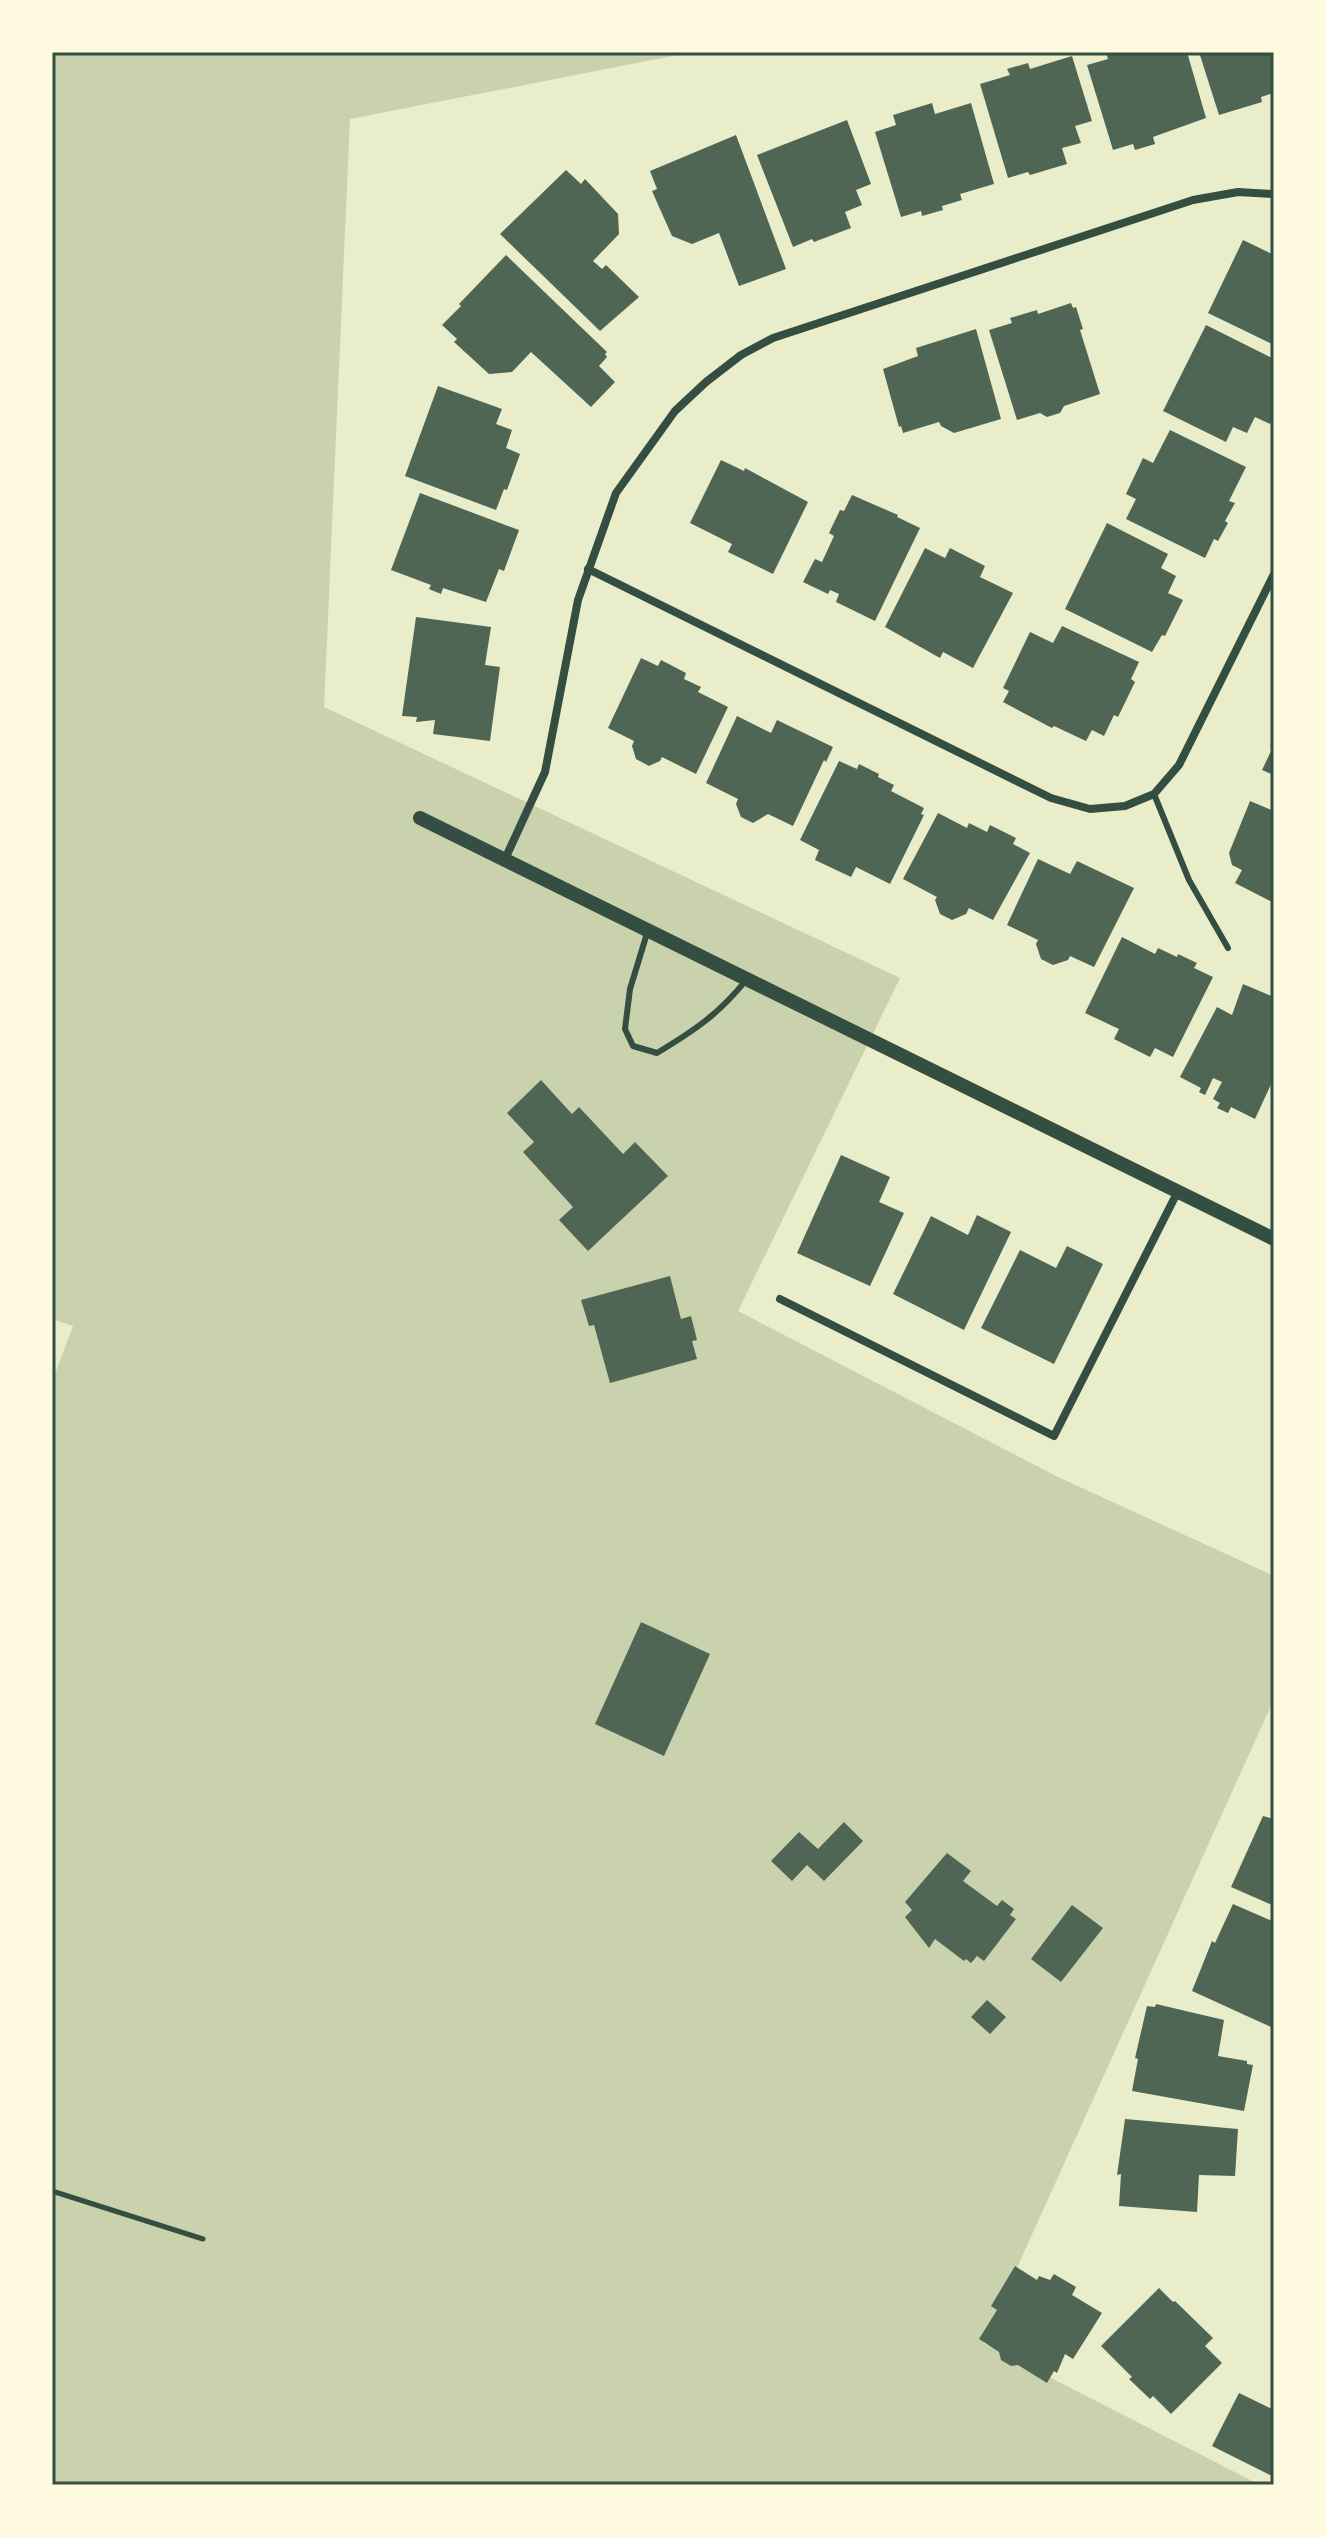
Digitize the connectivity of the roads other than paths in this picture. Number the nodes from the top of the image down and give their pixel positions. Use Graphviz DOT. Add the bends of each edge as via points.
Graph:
graph roads {
  1 [pos="1274,194"];
  2 [pos="588,569"];
  3 [pos="1274,574"];
  4 [pos="1154,794"];
  5 [pos="420,818"];
  6 [pos="505,859"];
  7 [pos="648,930"];
  8 [pos="1228,948"];
  9 [pos="748,979"];
  10 [pos="1178,1191"];
  11 [pos="1274,1239"];
  12 [pos="780,1299"];
  1 -- 2 [label="street" via="1238,192 1193,200 773,338 741,355 675,411 646,448 616,493"];
  2 -- 4 [label="street" via="1051,798 1090,809 1125,806"];
  2 -- 6 [label="street" via="545,772"];
  3 -- 4 [label="street" via="1179,765"];
  4 -- 8 [label="lane" via="1189,880"];
  5 -- 6 [label="street"];
  6 -- 7 [label="street"];
  7 -- 9 [label="street"];
  7 -- 9 [label="lane" via="625,1029 633,1046 657,1053 726,1006"];
  9 -- 10 [label="street"];
  10 -- 11 [label="street"];
  10 -- 12 [label="street" via="1054,1436"];
}
